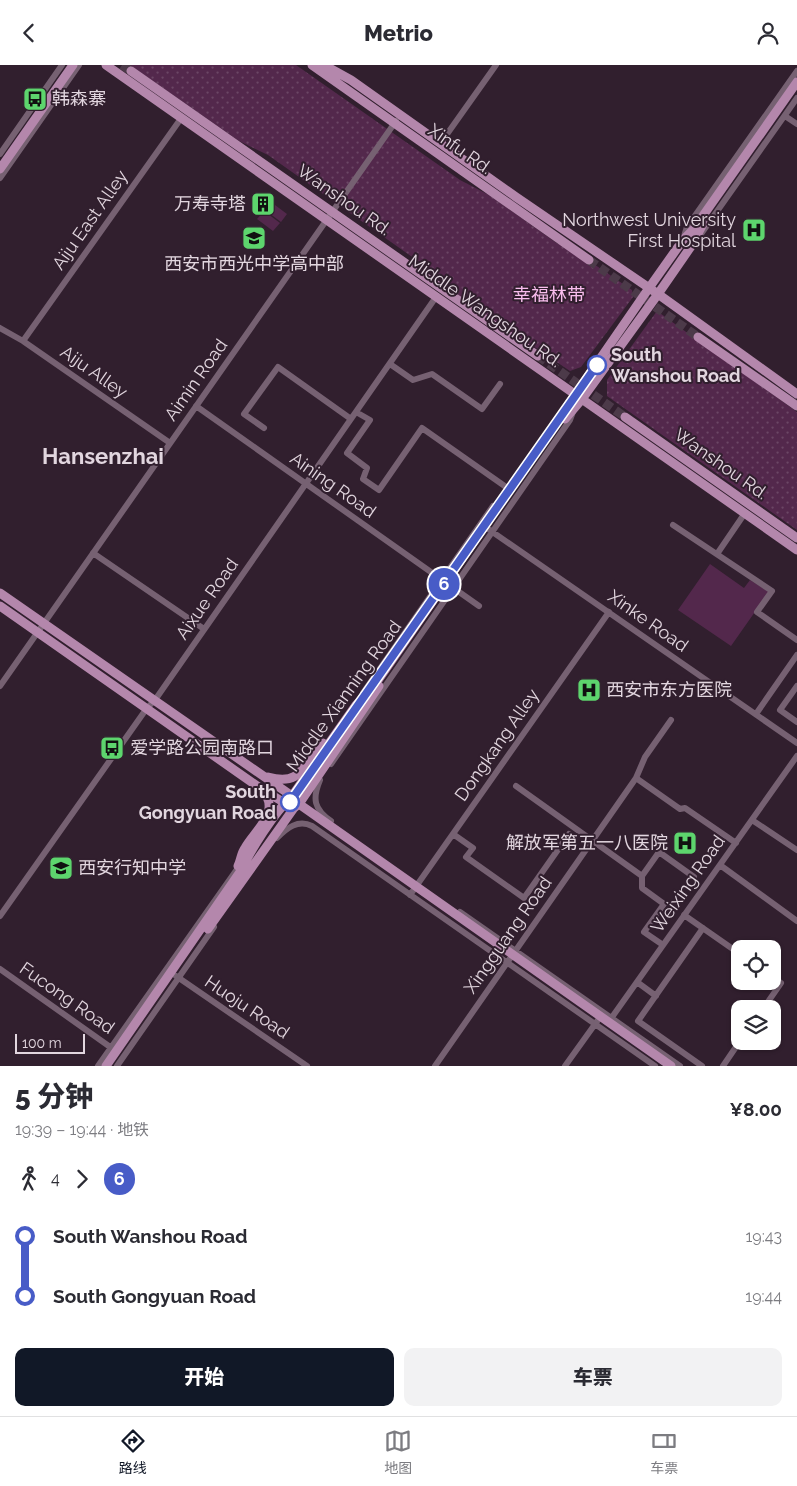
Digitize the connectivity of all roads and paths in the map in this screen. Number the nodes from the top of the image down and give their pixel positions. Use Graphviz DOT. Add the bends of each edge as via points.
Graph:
graph roads {
  1 [pos="62,65"];
  2 [pos="68,65"];
  3 [pos="73,65"];
  4 [pos="79,65"];
  5 [pos="106,65"];
  6 [pos="312,65"];
  7 [pos="324,65"];
  8 [pos="496,65"];
  9 [pos="131,71"];
  10 [pos="797,71"];
  11 [pos="797,82"];
  12 [pos="797,90"];
  13 [pos="797,98"];
  14 [pos="785,116"];
  15 [pos="182,117"];
  16 [pos="397,119"];
  17 [pos="797,124"];
  18 [pos="440,144"];
  19 [pos="0,154"];
  20 [pos="0,161"];
  21 [pos="0,169"];
  22 [pos="0,178"];
  23 [pos="330,215"];
  24 [pos="345,221"];
  25 [pos="683,240"];
  26 [pos="692,245"];
  27 [pos="374,251"];
  28 [pos="589,260"];
  29 [pos="649,288"];
  30 [pos="658,294"];
  31 [pos="436,297"];
  32 [pos="0,328"];
  33 [pos="698,337"];
  34 [pos="23,341"];
  35 [pos="538,356"];
  36 [pos="390,364"];
  37 [pos="500,384"];
  38 [pos="797,394"];
  39 [pos="577,400"];
  40 [pos="196,406"];
  41 [pos="797,406"];
  42 [pos="356,412"];
  43 [pos="625,417"];
  44 [pos="351,419"];
  45 [pos="264,429"];
  46 [pos="170,443"];
  47 [pos="305,485"];
  48 [pos="506,487"];
  49 [pos="745,513"];
  50 [pos="673,525"];
  51 [pos="762,525"];
  52 [pos="487,528"];
  53 [pos="797,538"];
  54 [pos="797,542"];
  55 [pos="797,549"];
  56 [pos="93,553"];
  57 [pos="717,554"];
  58 [pos="447,583"];
  59 [pos="0,593"];
  60 [pos="0,606"];
  61 [pos="479,606"];
  62 [pos="609,612"];
  63 [pos="43,623"];
  64 [pos="204,629"];
  65 [pos="38,632"];
  66 [pos="797,640"];
  67 [pos="797,655"];
  68 [pos="0,686"];
  69 [pos="797,686"];
  70 [pos="155,700"];
  71 [pos="147,708"];
  72 [pos="756,714"];
  73 [pos="671,720"];
  74 [pos="797,722"];
  75 [pos="337,732"];
  76 [pos="797,743"];
  77 [pos="797,756"];
  78 [pos="260,773"];
  79 [pos="636,778"];
  80 [pos="316,783"];
  81 [pos="516,785"];
  82 [pos="260,788"];
  83 [pos="292,796"];
  84 [pos="284,803"];
  85 [pos="297,806"];
  86 [pos="752,820"];
  87 [pos="453,834"];
  88 [pos="568,834"];
  89 [pos="593,841"];
  90 [pos="736,843"];
  91 [pos="268,846"];
  92 [pos="797,850"];
  93 [pos="248,857"];
  94 [pos="720,865"];
  95 [pos="235,870"];
  96 [pos="642,876"];
  97 [pos="694,877"];
  98 [pos="414,889"];
  99 [pos="684,915"];
  100 [pos="0,916"];
  101 [pos="797,921"];
  102 [pos="703,928"];
  103 [pos="663,945"];
  104 [pos="731,948"];
  105 [pos="511,956"];
  106 [pos="0,969"];
  107 [pos="175,975"];
  108 [pos="637,982"];
  109 [pos="656,996"];
  110 [pos="596,1022"];
  111 [pos="607,1024"];
  112 [pos="114,1050"];
  113 [pos="734,1050"];
  114 [pos="98,1066"];
  115 [pos="106,1066"];
  116 [pos="111,1066"];
  117 [pos="117,1066"];
  118 [pos="307,1066"];
  119 [pos="435,1066"];
  120 [pos="565,1066"];
  121 [pos="655,1066"];
  122 [pos="664,1066"];
  123 [pos="671,1066"];
  124 [pos="680,1066"];
  125 [pos="702,1066"];
  126 [pos="723,1066"];
  1 -- 19 [label="street"];
  2 -- 20 [label="main road"];
  3 -- 21 [label="main road"];
  4 -- 22 [label="street"];
  5 -- 15 [label="main road, Middle Wangshou Rd."];
  6 -- 16 [label="main road, Xinfu Rd."];
  7 -- 16 [label="main road" via="351,80"];
  8 -- 18 [label="street"];
  9 -- 23 [label="main road, Wanshou Rd."];
  10 -- 25 [label="street" via="687,227"];
  11 -- 25 [label="main road"];
  12 -- 26 [label="main road"];
  13 -- 14 [label="street"];
  14 -- 17 [label="street"];
  14 -- 26 [label="street"];
  15 -- 23 [label="main road, Middle Wangshou Rd."];
  15 -- 34 [label="street, Aiju East Alley"];
  16 -- 18 [label="main road"];
  16 -- 23 [label="street, Aimin Road"];
  16 -- 28 [label="main road, Xinfu Rd."];
  18 -- 29 [label="main road"];
  23 -- 24 [label="main road, Wanshou Rd."];
  23 -- 27 [label="main road, Middle Wangshou Rd."];
  23 -- 40 [label="street, Aimin Road"];
  24 -- 27 [label="main road"];
  24 -- 35 [label="main road, Wanshou Rd."];
  25 -- 29 [label="main road"];
  26 -- 30 [label="main road"];
  27 -- 31 [label="main road, Middle Wangshou Rd."];
  29 -- 30 [label="main road"];
  29 -- 39 [label="main road"];
  30 -- 38 [label="main road"];
  30 -- 39 [label="main road"];
  31 -- 36 [label="street, Aixue Road"];
  31 -- 39 [label="main road, Middle Wangshou Rd."];
  32 -- 34 [label="street, Aiju Alley"];
  33 -- 41 [label="main road"];
  34 -- 46 [label="street, Aiju Alley"];
  36 -- 37 [label="street" via="413,380 432,374 482,409"];
  36 -- 42 [label="street, Aixue Road"];
  39 -- 48 [label="street" via="567,401"];
  39 -- 49 [label="main road, Middle Wangshou Rd."];
  39 -- 52 [label="main road, Middle Xianning Road" via="565,411"];
  40 -- 46 [label="street, Aimin Road"];
  40 -- 47 [label="street, Aining Road"];
  42 -- 44 [label="street, Aixue Road"];
  42 -- 48 [label="street" via="370,420 347,453 367,468 363,479 379,490 422,428"];
  43 -- 53 [label="main road, Wanshou Rd."];
  44 -- 45 [label="street" via="278,367 244,414"];
  44 -- 47 [label="street, Aixue Road"];
  46 -- 56 [label="street, Aimin Road"];
  47 -- 58 [label="street, Aining Road"];
  47 -- 64 [label="street, Aixue Road"];
  48 -- 52 [label="street"];
  49 -- 51 [label="main road, Middle Wangshou Rd."];
  49 -- 57 [label="street"];
  50 -- 57 [label="street"];
  51 -- 54 [label="main road"];
  51 -- 55 [label="main road"];
  52 -- 58 [label="main road, Middle Xianning Road"];
  52 -- 62 [label="street, Xinke Road"];
  56 -- 63 [label="street, Aimin Road"];
  56 -- 64 [label="street"];
  57 -- 66 [label="street" via="772,591 757,612"];
  58 -- 61 [label="street, Aining Road"];
  58 -- 75 [label="main road, Middle Xianning Road"];
  58 -- 80 [label="main road, Middle Xianning Road"];
  59 -- 63 [label="main road"];
  60 -- 65 [label="main road"];
  62 -- 72 [label="street, Xinke Road"];
  62 -- 87 [label="street, Dongkang Alley"];
  63 -- 65 [label="street, Aimin Road"];
  63 -- 70 [label="main road"];
  64 -- 70 [label="street, Aixue Road"];
  65 -- 68 [label="street, Aimin Road"];
  65 -- 71 [label="main road"];
  67 -- 72 [label="street"];
  69 -- 74 [label="street" via="780,710"];
  70 -- 71 [label="street, Aixue Road"];
  70 -- 78 [label="main road"];
  71 -- 82 [label="main road"];
  71 -- 100 [label="street, Aixue Road"];
  72 -- 76 [label="street, Xinke Road"];
  73 -- 79 [label="street, Xingguang Road" via="644,757"];
  75 -- 78 [label="main road" via="320,746 295,778 281,779"];
  75 -- 83 [label="main road, Middle Xianning Road"];
  77 -- 86 [label="street, Weixing Road"];
  78 -- 83 [label="main road"];
  79 -- 89 [label="street, Xingguang Road"];
  79 -- 90 [label="street"];
  80 -- 85 [label="main road, Middle Xianning Road"];
  80 -- 98 [label="street" via="315,801 321,813"];
  81 -- 89 [label="street"];
  82 -- 84 [label="main road"];
  82 -- 95 [label="main road" via="267,796 269,813 244,849"];
  83 -- 84 [label="main road, Middle Xianning Road"];
  83 -- 85 [label="main road"];
  84 -- 85 [label="main road"];
  84 -- 93 [label="main road, Middle Xianning Road"];
  85 -- 91 [label="main road, Middle Xianning Road"];
  85 -- 98 [label="main road"];
  86 -- 90 [label="street, Weixing Road"];
  86 -- 92 [label="street"];
  87 -- 88 [label="street" via="473,848 466,857 524,898"];
  87 -- 98 [label="street, Dongkang Alley"];
  89 -- 96 [label="street"];
  89 -- 105 [label="street, Xingguang Road"];
  90 -- 94 [label="street, Weixing Road"];
  91 -- 98 [label="street" via="291,826 308,824"];
  91 -- 107 [label="main road, Middle Xianning Road"];
  93 -- 95 [label="street"];
  93 -- 107 [label="main road, Middle Xianning Road"];
  94 -- 99 [label="street, Weixing Road"];
  94 -- 101 [label="street"];
  95 -- 112 [label="street"];
  96 -- 97 [label="street" via="659,852"];
  96 -- 103 [label="street" via="642,888 664,904 644,932"];
  98 -- 105 [label="main road"];
  99 -- 102 [label="street"];
  99 -- 103 [label="street, Weixing Road"];
  102 -- 104 [label="street"];
  102 -- 109 [label="street"];
  103 -- 108 [label="street, Weixing Road"];
  105 -- 110 [label="main road"];
  105 -- 111 [label="main road"];
  105 -- 119 [label="street, Xingguang Road"];
  106 -- 112 [label="street, Fucong Road"];
  107 -- 112 [label="main road, Middle Xianning Road"];
  107 -- 116 [label="main road, Middle Xianning Road"];
  107 -- 117 [label="street"];
  107 -- 118 [label="street, Huoju Road"];
  108 -- 109 [label="street"];
  108 -- 111 [label="street, Weixing Road"];
  109 -- 125 [label="street" via="638,1021"];
  110 -- 111 [label="main road"];
  110 -- 120 [label="street"];
  111 -- 121 [label="street"];
  111 -- 122 [label="main road"];
  111 -- 123 [label="main road"];
  111 -- 124 [label="street"];
  112 -- 114 [label="street"];
  112 -- 115 [label="main road, Middle Xianning Road"];
  113 -- 126 [label="street"];
}
